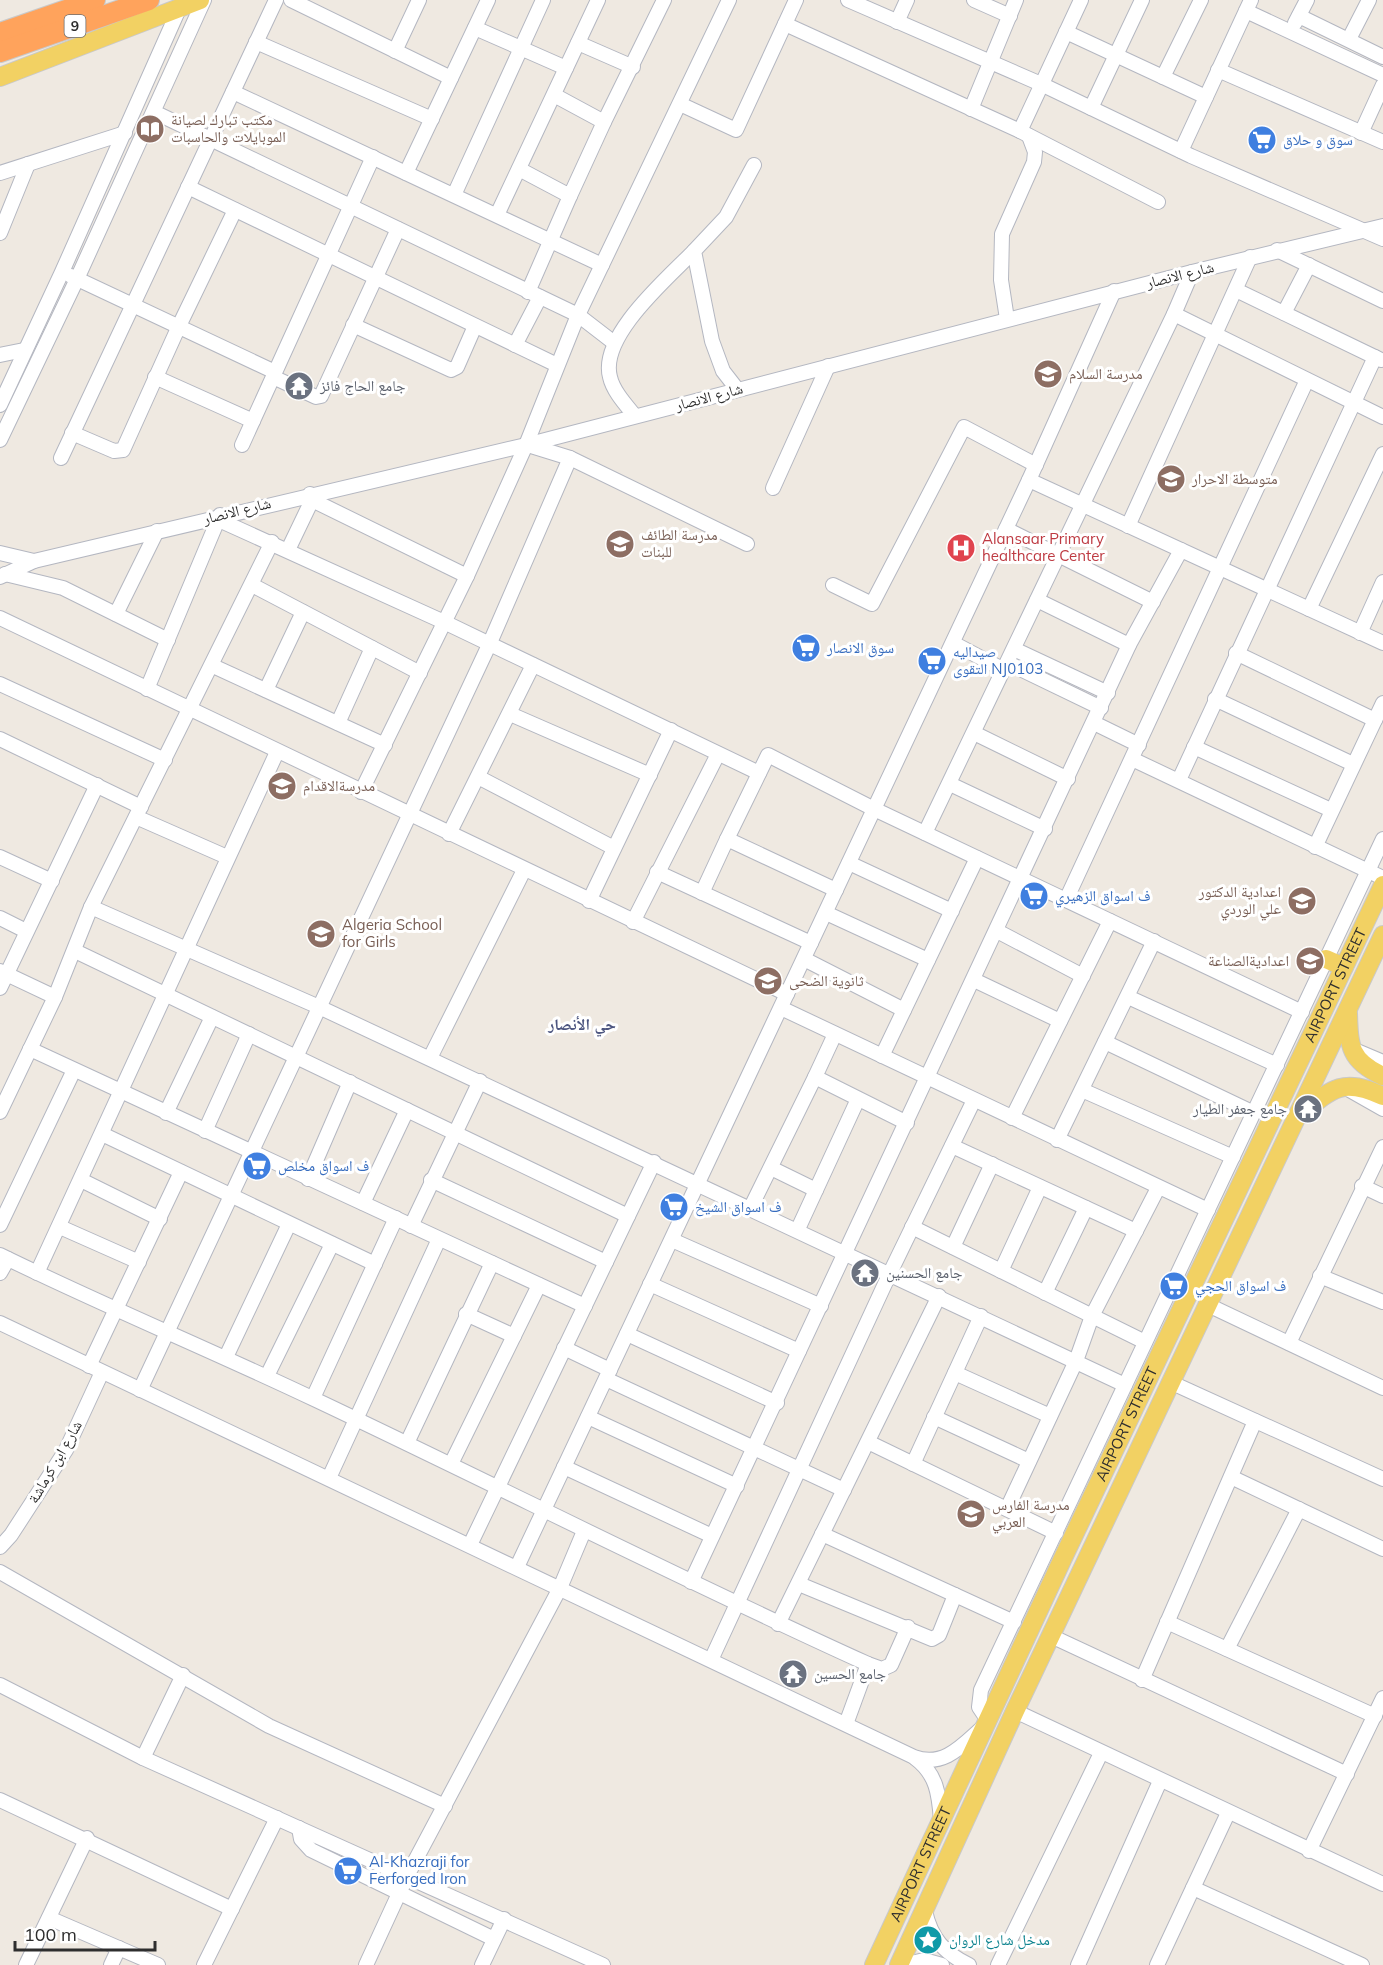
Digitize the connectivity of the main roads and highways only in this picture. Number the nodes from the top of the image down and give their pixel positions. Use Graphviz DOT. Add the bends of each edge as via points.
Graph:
graph roads {
  1 [pos="95,0"];
  2 [pos="149,0"];
  3 [pos="202,0"];
  4 [pos="0,33"];
  5 [pos="0,52"];
  6 [pos="0,77"];
  7 [pos="1383,885"];
  8 [pos="1383,935"];
  9 [pos="1326,959"];
  10 [pos="1344,968"];
  11 [pos="1348,1011"];
  12 [pos="1383,1076"];
  13 [pos="1383,1096"];
  14 [pos="1296,1119"];
  15 [pos="1063,1558"];
  16 [pos="1083,1566"];
  17 [pos="1047,1593"];
  18 [pos="1068,1601"];
  19 [pos="874,1965"];
  20 [pos="901,1965"];
  1 -- 4 [label="highway, 9"];
  2 -- 5 [label="highway, 9"];
  3 -- 6 [label="main road"];
  7 -- 10 [label="main road, AIRPORT STREET"];
  8 -- 11 [label="main road, AIRPORT STREET"];
  9 -- 10 [label="main road"];
  10 -- 15 [label="main road, AIRPORT STREET"];
  11 -- 12 [label="main road" via="1351,1048 1361,1063"];
  11 -- 14 [label="main road, AIRPORT STREET"];
  13 -- 14 [label="main road" via="1364,1087 1342,1086 1325,1094"];
  14 -- 16 [label="main road, AIRPORT STREET"];
  15 -- 16 [label="main road" via="1071,1567"];
  15 -- 17 [label="main road, AIRPORT STREET"];
  16 -- 18 [label="main road, AIRPORT STREET"];
  17 -- 18 [label="main road" via="1059,1593"];
  17 -- 19 [label="main road, AIRPORT STREET"];
  18 -- 20 [label="main road, AIRPORT STREET"];
}
